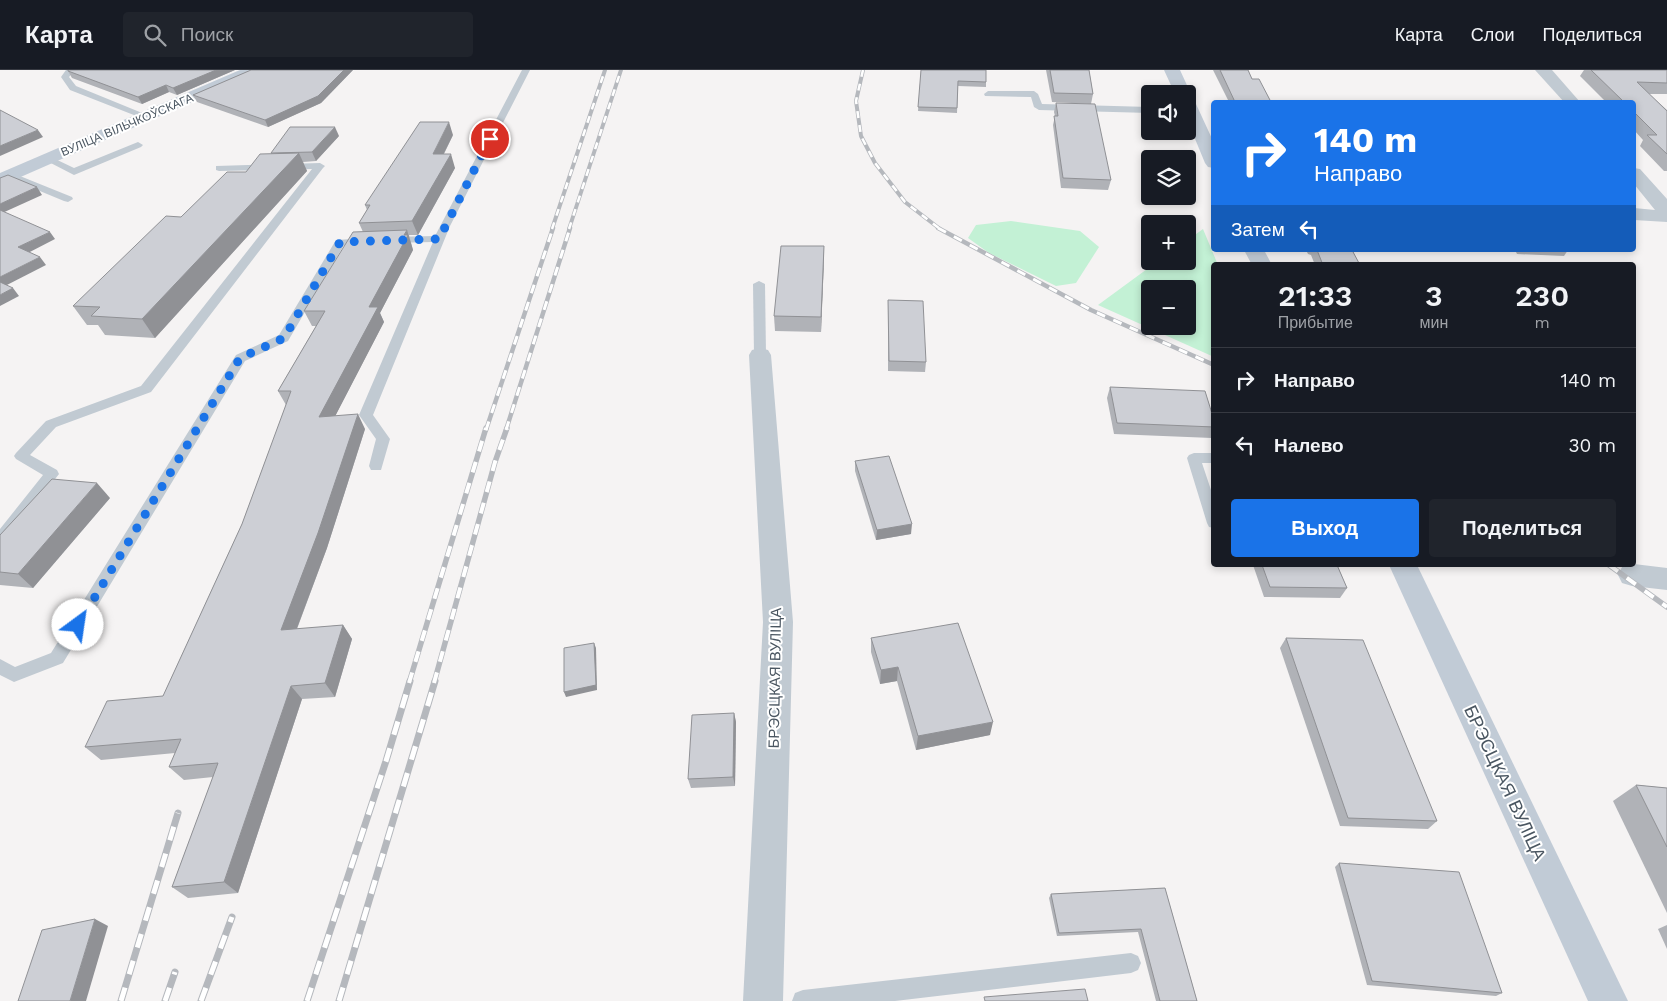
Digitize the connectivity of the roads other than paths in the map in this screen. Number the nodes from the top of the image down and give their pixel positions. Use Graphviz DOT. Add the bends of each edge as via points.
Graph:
graph roads {
  1 [pos="71,70"];
  2 [pos="253,70"];
  3 [pos="526,70"];
  4 [pos="1172,70"];
  5 [pos="1543,70"];
  6 [pos="1179,85"];
  7 [pos="988,94"];
  8 [pos="1570,100"];
  9 [pos="1141,110"];
  10 [pos="147,117"];
  11 [pos="1196,126"];
  12 [pos="138,145"];
  13 [pos="1211,157"];
  14 [pos="48,159"];
  15 [pos="219,168"];
  16 [pos="1636,175"];
  17 [pos="5,178"];
  18 [pos="68,199"];
  19 [pos="1667,210"];
  20 [pos="1636,214"];
  21 [pos="1667,216"];
  22 [pos="439,239"];
  23 [pos="759,284"];
  24 [pos="760,355"];
  25 [pos="1211,458"];
  26 [pos="376,466"];
  27 [pos="1211,513"];
  28 [pos="0,540"];
  29 [pos="1404,567"];
  30 [pos="1632,575"];
  31 [pos="1667,579"];
  32 [pos="0,666"];
  33 [pos="1131,963"];
  34 [pos="763,1001"];
  35 [pos="803,1001"];
  36 [pos="1608,1001"];
  1 -- 10 [label="lane" via="65,77 73,88"];
  2 -- 10 [label="main road, ВУЛІЦА ВІЛЬЧКОЎСКАГА"];
  3 -- 22 [label="lane"];
  4 -- 6 [label="main road"];
  5 -- 8 [label="street"];
  7 -- 9 [label="lane" via="1034,94 1039,107 1057,109"];
  10 -- 14 [label="main road, ВУЛІЦА ВІЛЬЧКОЎСКАГА"];
  11 -- 13 [label="main road"];
  12 -- 14 [label="lane" via="74,172"];
  14 -- 17 [label="main road, ВУЛІЦА ВІЛЬЧКОЎСКАГА"];
  15 -- 28 [label="lane" via="320,166 146,389 51,424 20,456 52,474"];
  16 -- 19 [label="street"];
  17 -- 18 [label="lane"];
  20 -- 21 [label="street"];
  22 -- 26 [label="lane" via="366,415 383,439"];
  22 -- 32 [label="lane" via="340,242 284,338 240,358 57,658 14,675"];
  23 -- 24 [label="lane"];
  24 -- 34 [label="street, БРЭСЦКАЯ ВУЛІЦА" via="778,622"];
  25 -- 27 [label="lane" via="1194,458"];
  29 -- 36 [label="main road, БРЭСЦКАЯ ВУЛІЦА"];
  30 -- 31 [label="street"];
  33 -- 35 [label="lane"];
}
